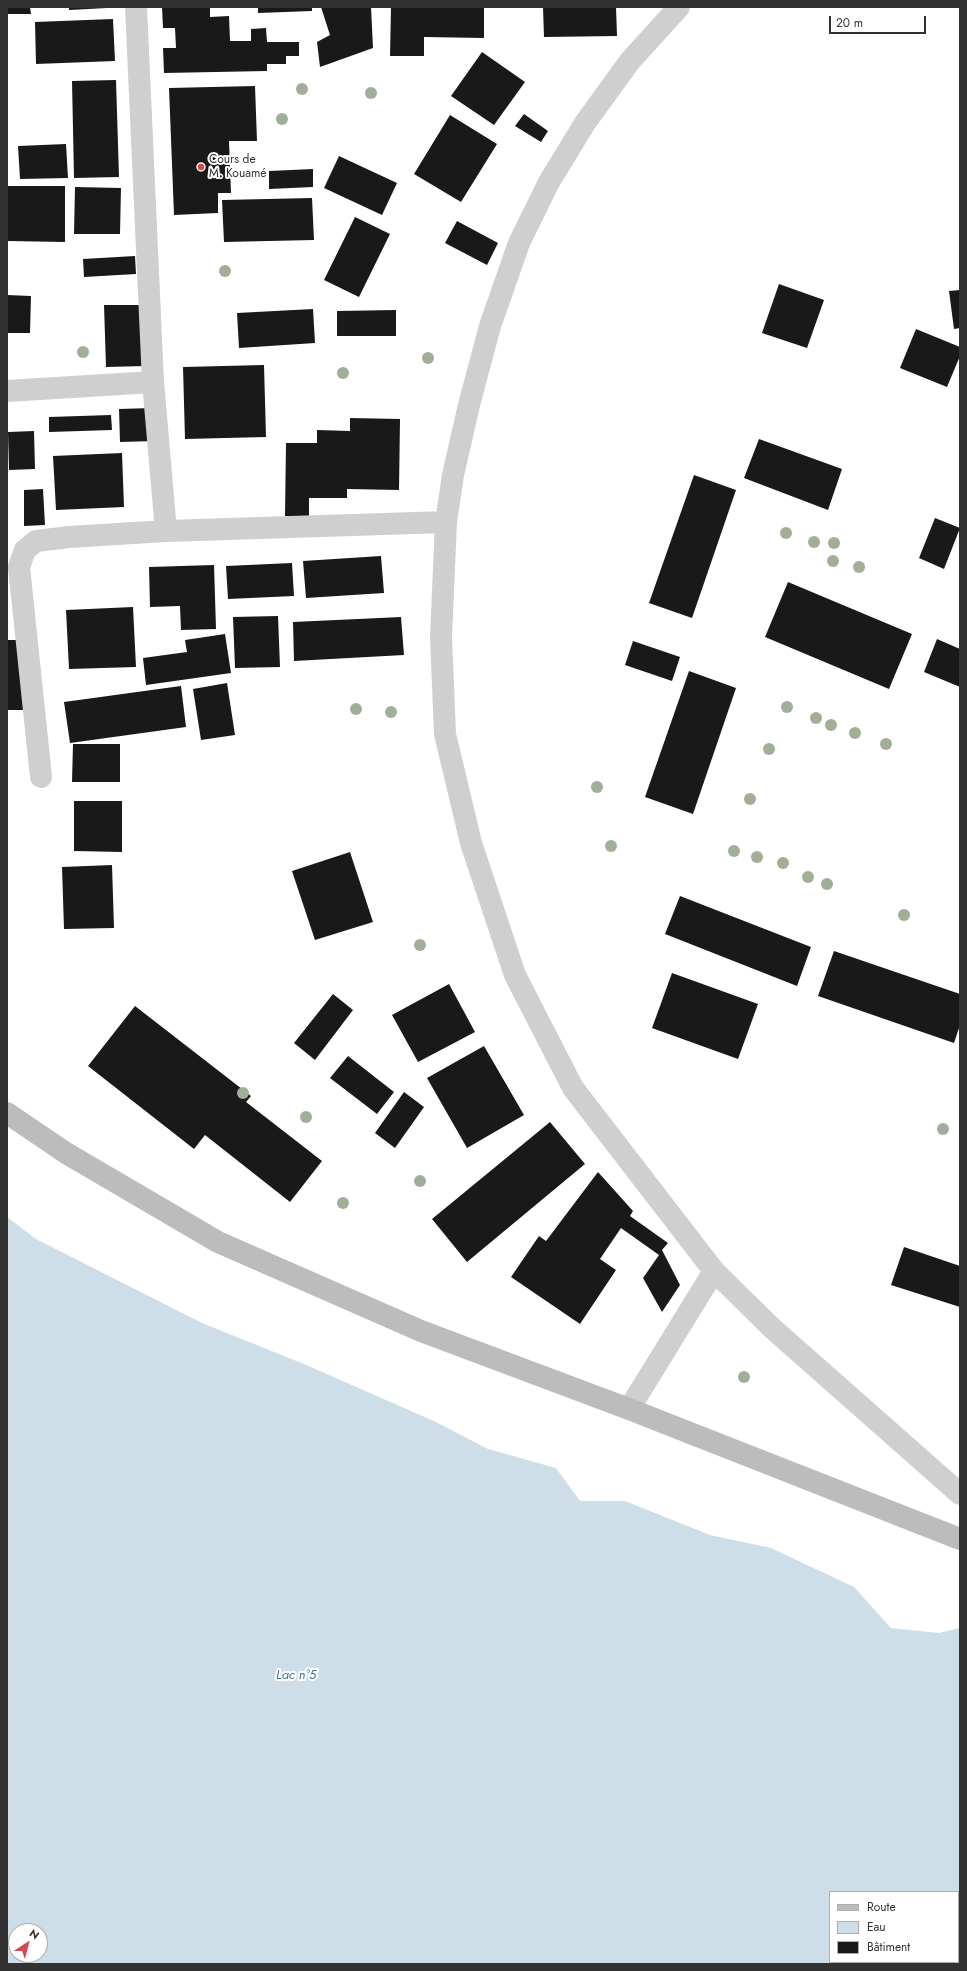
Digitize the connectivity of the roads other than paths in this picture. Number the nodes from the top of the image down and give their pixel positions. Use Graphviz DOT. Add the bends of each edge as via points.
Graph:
graph roads {
  1 [pos="136,7"];
  2 [pos="679,7"];
  3 [pos="153,382"];
  4 [pos="7,391"];
  5 [pos="446,522"];
  6 [pos="166,531"];
  7 [pos="40,777"];
  8 [pos="7,1113"];
  9 [pos="714,1271"];
  10 [pos="629,1409"];
  11 [pos="960,1494"];
  12 [pos="960,1539"];
  1 -- 3 [label="street"];
  2 -- 5 [label="street" via="630,61 585,123 549,182 519,243 490,326 469,405 453,475"];
  3 -- 4 [label="street"];
  3 -- 6 [label="street"];
  5 -- 6 [label="street"];
  5 -- 9 [label="street" via="441,637 445,734 471,843 515,974 573,1088"];
  6 -- 7 [label="street" via="36,541 25,550 19,566"];
  8 -- 10 [label="street" via="66,1153 218,1242 421,1331"];
  9 -- 10 [label="street"];
  9 -- 11 [label="street" via="772,1328"];
  10 -- 12 [label="street"];
}
